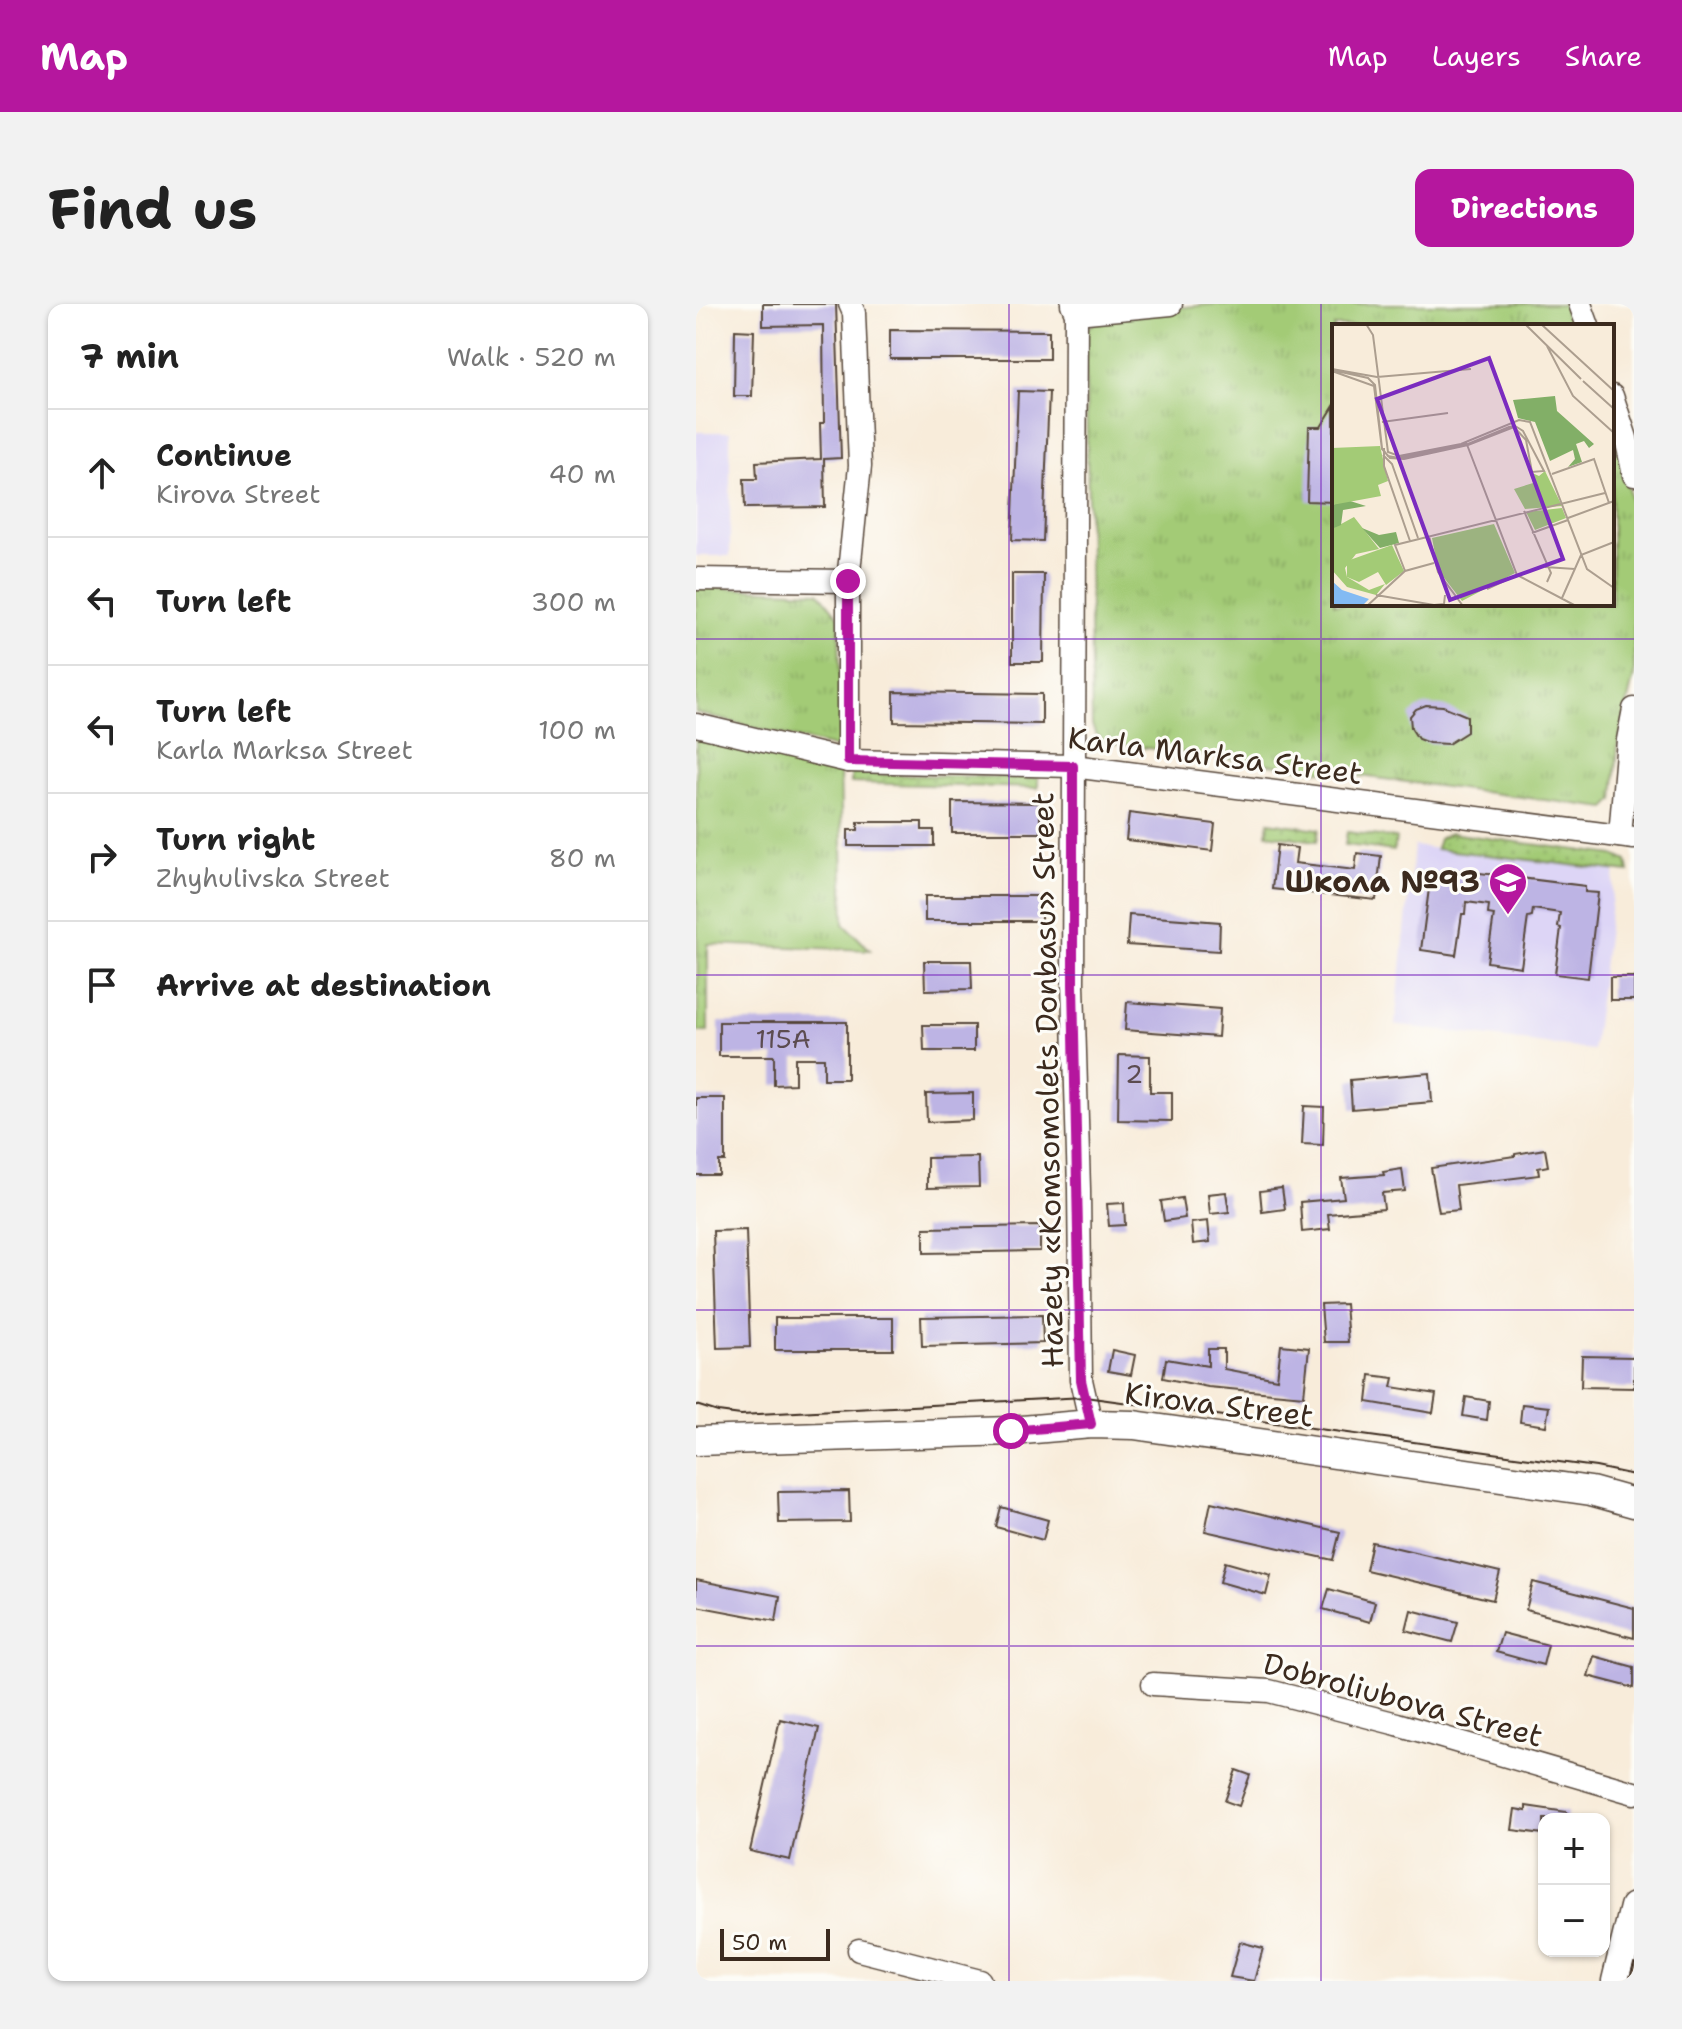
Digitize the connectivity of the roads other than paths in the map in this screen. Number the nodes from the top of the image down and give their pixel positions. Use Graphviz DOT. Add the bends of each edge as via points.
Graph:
graph roads {
  1 [pos="850,304"];
  2 [pos="1171,304"];
  3 [pos="1580,304"];
  4 [pos="1074,309"];
  5 [pos="1587,324"];
  6 [pos="1614,402"];
  7 [pos="1634,475"];
  8 [pos="696,579"];
  9 [pos="848,581"];
  10 [pos="1634,709"];
  11 [pos="696,725"];
  12 [pos="848,761"];
  13 [pos="1073,766"];
  14 [pos="1627,837"];
  15 [pos="1091,1424"];
  16 [pos="696,1441"];
  17 [pos="1634,1503"];
  18 [pos="1153,1684"];
  19 [pos="1634,1793"];
  20 [pos="1634,1907"];
  21 [pos="859,1950"];
  22 [pos="980,1981"];
  23 [pos="1616,1981"];
  1 -- 9 [label="street" via="860,466"];
  2 -- 4 [label="street"];
  3 -- 5 [label="street"];
  4 -- 13 [label="street, Hazety «Komsomolets Donbasu» Street"];
  6 -- 7 [label="street"];
  8 -- 9 [label="street"];
  9 -- 12 [label="street"];
  10 -- 14 [label="street" via="1628,740"];
  11 -- 12 [label="street, Karla Marksa Street"];
  12 -- 13 [label="street, Karla Marksa Street"];
  13 -- 14 [label="street, Karla Marksa Street"];
  13 -- 15 [label="street, Hazety «Komsomolets Donbasu» Street" via="1081,1380"];
  15 -- 16 [label="main road, Kirova Street"];
  15 -- 17 [label="main road, Kirova Street" via="1134,1425 1591,1491"];
  18 -- 19 [label="street, Dobroliubova Street" via="1269,1691"];
  20 -- 23 [label="main road"];
  21 -- 22 [label="street"];
}
